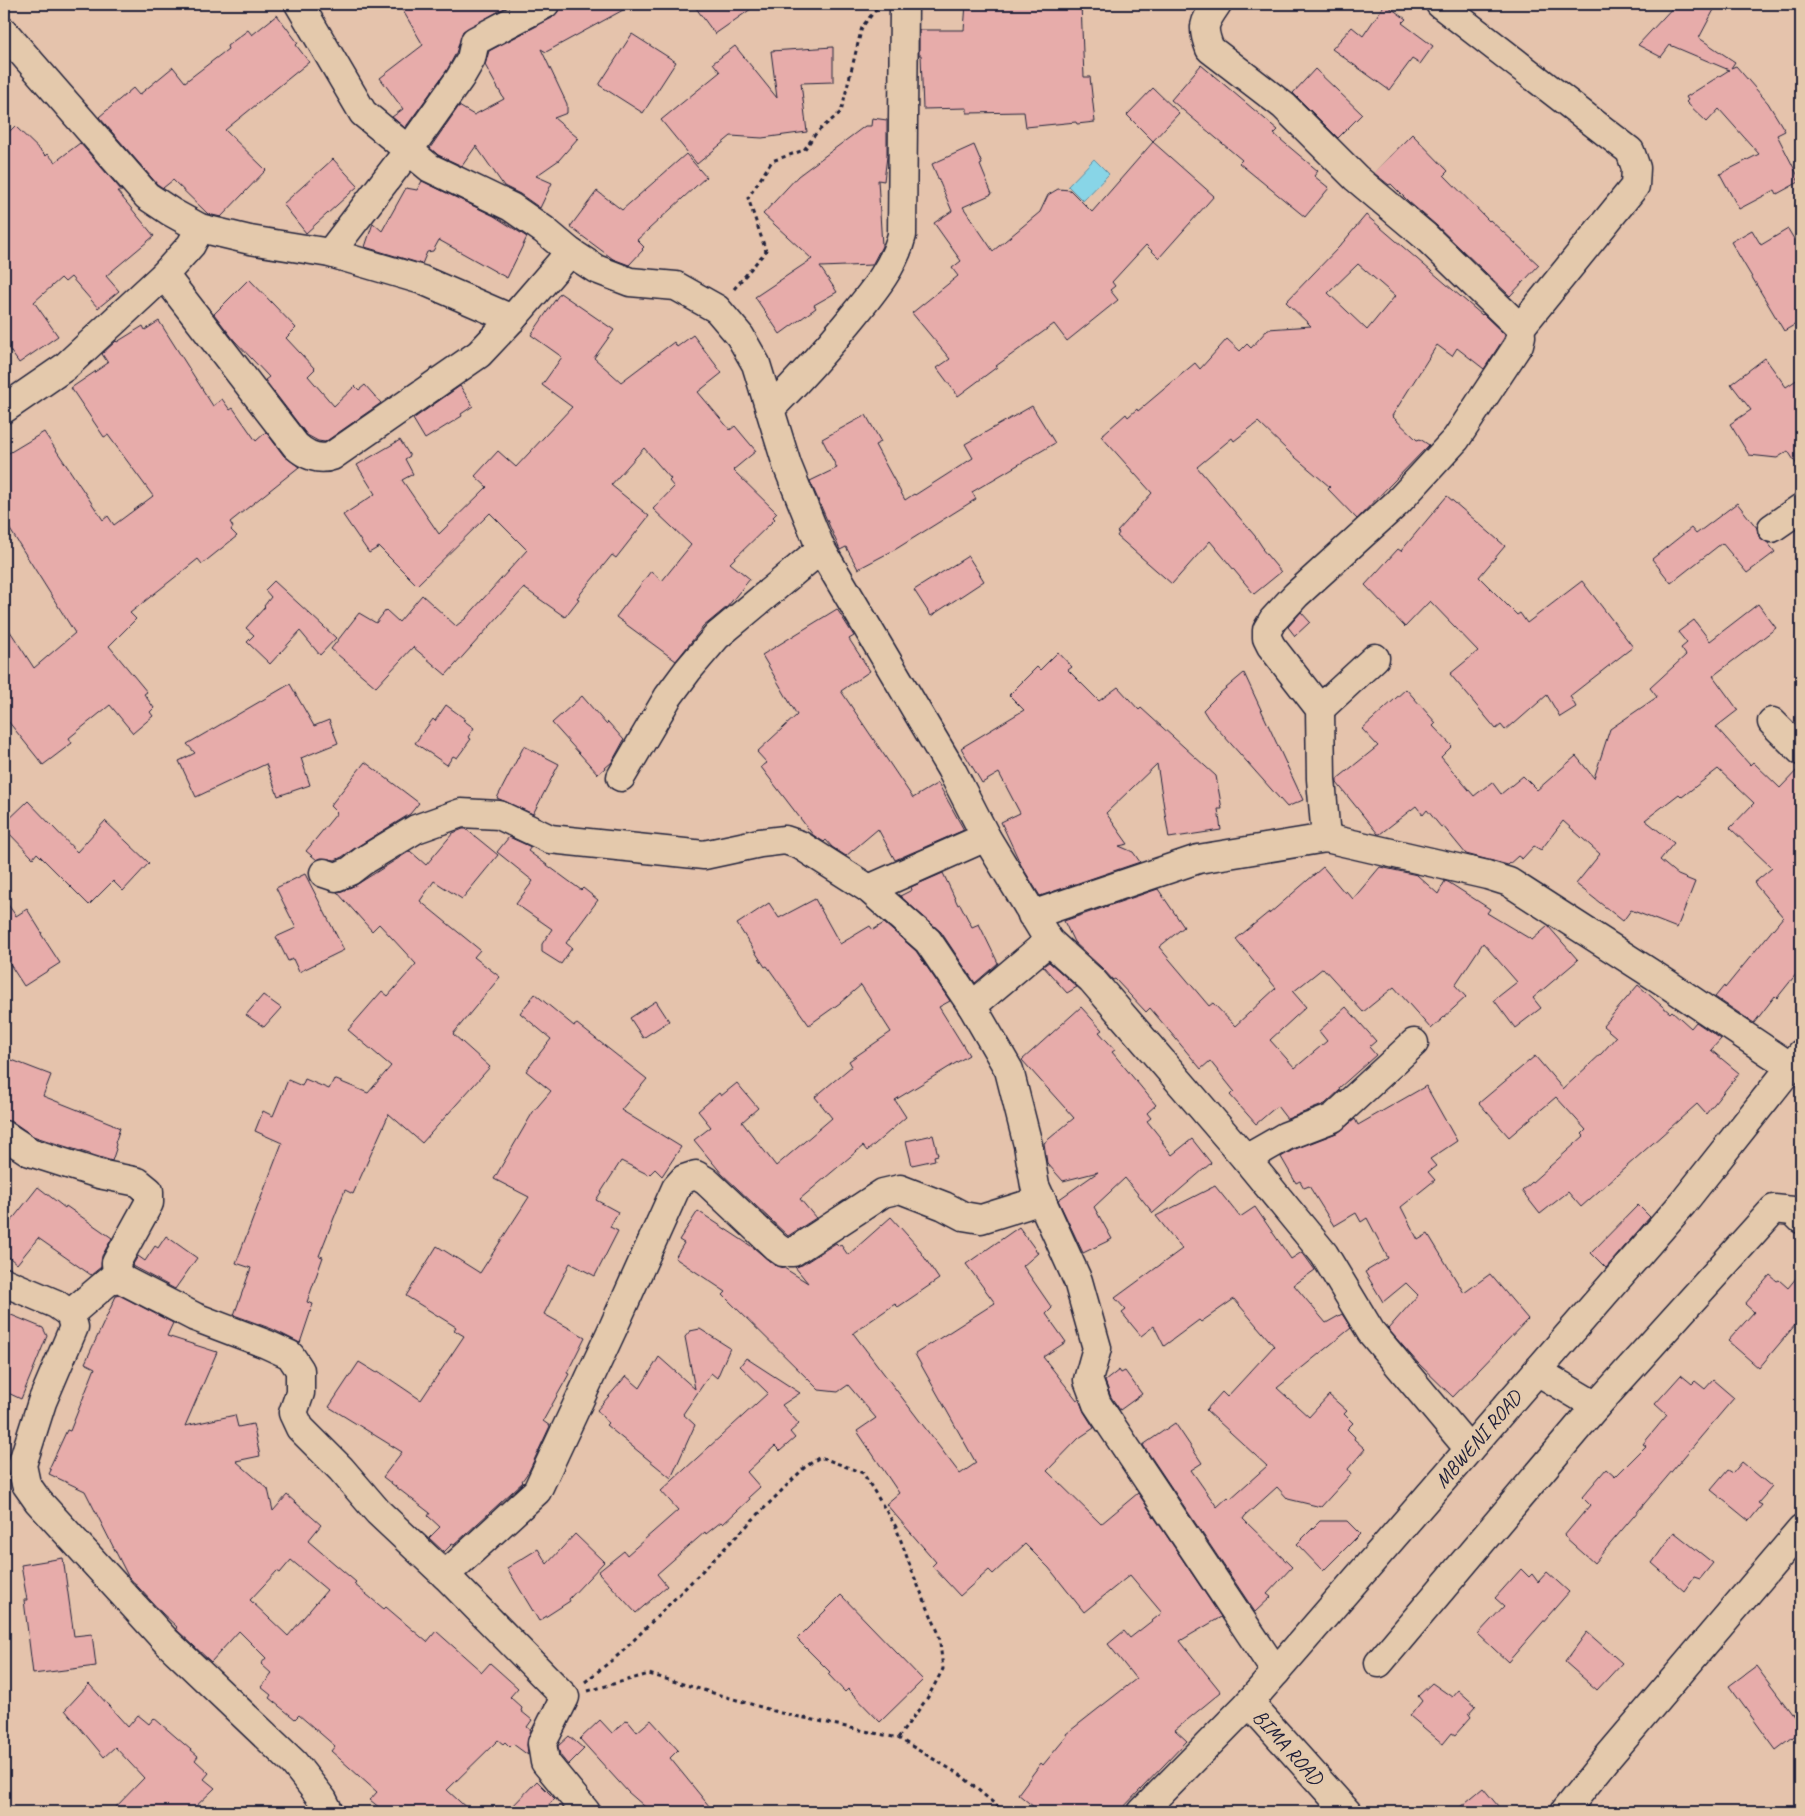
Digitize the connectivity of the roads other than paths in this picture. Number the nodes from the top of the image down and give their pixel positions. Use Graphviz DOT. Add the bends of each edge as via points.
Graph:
graph roads {
  1 [pos="299,4"];
  2 [pos="545,4"];
  3 [pos="904,4"];
  4 [pos="1218,4"];
  5 [pos="1440,4"];
  6 [pos="4,32"];
  7 [pos="408,151"];
  8 [pos="200,228"];
  9 [pos="570,252"];
  10 [pos="330,253"];
  11 [pos="164,275"];
  12 [pos="512,319"];
  13 [pos="1520,328"];
  14 [pos="4,409"];
  15 [pos="770,409"];
  16 [pos="1801,508"];
  17 [pos="1772,528"];
  18 [pos="821,549"];
  19 [pos="1375,658"];
  20 [pos="1320,709"];
  21 [pos="1772,722"];
  22 [pos="1801,751"];
  23 [pos="621,776"];
  24 [pos="986,837"];
  25 [pos="1326,838"];
  26 [pos="324,873"];
  27 [pos="869,889"];
  28 [pos="1032,915"];
  29 [pos="1049,941"];
  30 [pos="972,1006"];
  31 [pos="1414,1043"];
  32 [pos="1796,1061"];
  33 [pos="4,1135"];
  34 [pos="1246,1160"];
  35 [pos="1042,1200"];
  36 [pos="1801,1219"];
  37 [pos="117,1274"];
  38 [pos="4,1282"];
  39 [pos="70,1314"];
  40 [pos="1538,1371"];
  41 [pos="1596,1406"];
  42 [pos="1469,1449"];
  43 [pos="1801,1530"];
  44 [pos="445,1576"];
  45 [pos="1379,1663"];
  46 [pos="1276,1672"];
  47 [pos="1249,1703"];
  48 [pos="329,1812"];
  49 [pos="586,1812"];
  50 [pos="1142,1812"];
  51 [pos="1347,1812"];
  52 [pos="1564,1812"];
  1 -- 7 [label="street" via="364,113"];
  2 -- 7 [label="street" via="475,41 465,71"];
  3 -- 15 [label="street" via="902,235 898,252 873,292 810,369"];
  4 -- 13 [label="street" via="1206,21 1205,35 1210,49 1284,106 1356,178 1426,236"];
  5 -- 13 [label="street" via="1630,150 1636,168 1635,186"];
  6 -- 8 [label="street" via="147,196"];
  7 -- 9 [label="street" via="430,168 511,206"];
  7 -- 10 [label="street"];
  8 -- 10 [label="street"];
  8 -- 11 [label="street" via="192,245"];
  9 -- 12 [label="street"];
  9 -- 15 [label="street" via="596,269 630,282 676,286 717,310 740,336 756,364"];
  10 -- 12 [label="street" via="422,280"];
  11 -- 12 [label="street" via="296,446 325,459 479,354"];
  11 -- 14 [label="street" via="65,367"];
  13 -- 20 [label="street" via="1519,344 1456,439 1396,503 1296,595 1267,630 1271,646"];
  15 -- 18 [label="street" via="787,465"];
  16 -- 17 [label="street"];
  18 -- 23 [label="street" via="717,636 668,697"];
  18 -- 24 [label="street" via="951,769"];
  19 -- 20 [label="street"];
  20 -- 25 [label="street"];
  21 -- 22 [label="street"];
  24 -- 27 [label="street"];
  24 -- 28 [label="street"];
  25 -- 28 [label="street" via="1198,859"];
  25 -- 32 [label="street" via="1509,882 1666,983"];
  26 -- 27 [label="street" via="336,878 416,829 461,813 499,815 550,839 704,855 785,840 800,845"];
  27 -- 30 [label="street" via="928,941"];
  28 -- 29 [label="street"];
  29 -- 30 [label="street"];
  29 -- 34 [label="street" via="1092,980"];
  30 -- 35 [label="street" via="1009,1070 1035,1186"];
  31 -- 34 [label="street" via="1334,1118 1280,1139"];
  32 -- 40 [label="street, MBWENI ROAD" via="1682,1203"];
  33 -- 37 [label="street" via="30,1152 99,1174 138,1182 149,1191 149,1203 116,1263"];
  34 -- 42 [label="street" via="1324,1254 1371,1332"];
  35 -- 44 [label="street" via="980,1219 963,1216 900,1190 883,1193 793,1252 784,1252 706,1181 696,1175 684,1179 676,1188 537,1491"];
  35 -- 46 [label="street" via="1078,1281 1097,1348 1088,1380 1097,1404"];
  36 -- 41 [label="street" via="1793,1211 1774,1209"];
  37 -- 39 [label="street"];
  37 -- 44 [label="street" via="195,1317 290,1354 300,1370 300,1393 294,1413 300,1428 378,1512"];
  38 -- 39 [label="street" via="56,1304"];
  39 -- 48 [label="street" via="74,1327 42,1402 22,1465 26,1484 44,1508 166,1641 294,1763"];
  40 -- 41 [label="street"];
  40 -- 42 [label="street, MBWENI ROAD"];
  41 -- 45 [label="street"];
  42 -- 46 [label="street, MBWENI ROAD"];
  43 -- 52 [label="street"];
  44 -- 49 [label="street" via="565,1698 542,1743 545,1762"];
  46 -- 47 [label="street, MBWENI ROAD"];
  47 -- 50 [label="street, MBWENI ROAD"];
  47 -- 51 [label="street, BIMA ROAD"];
}
